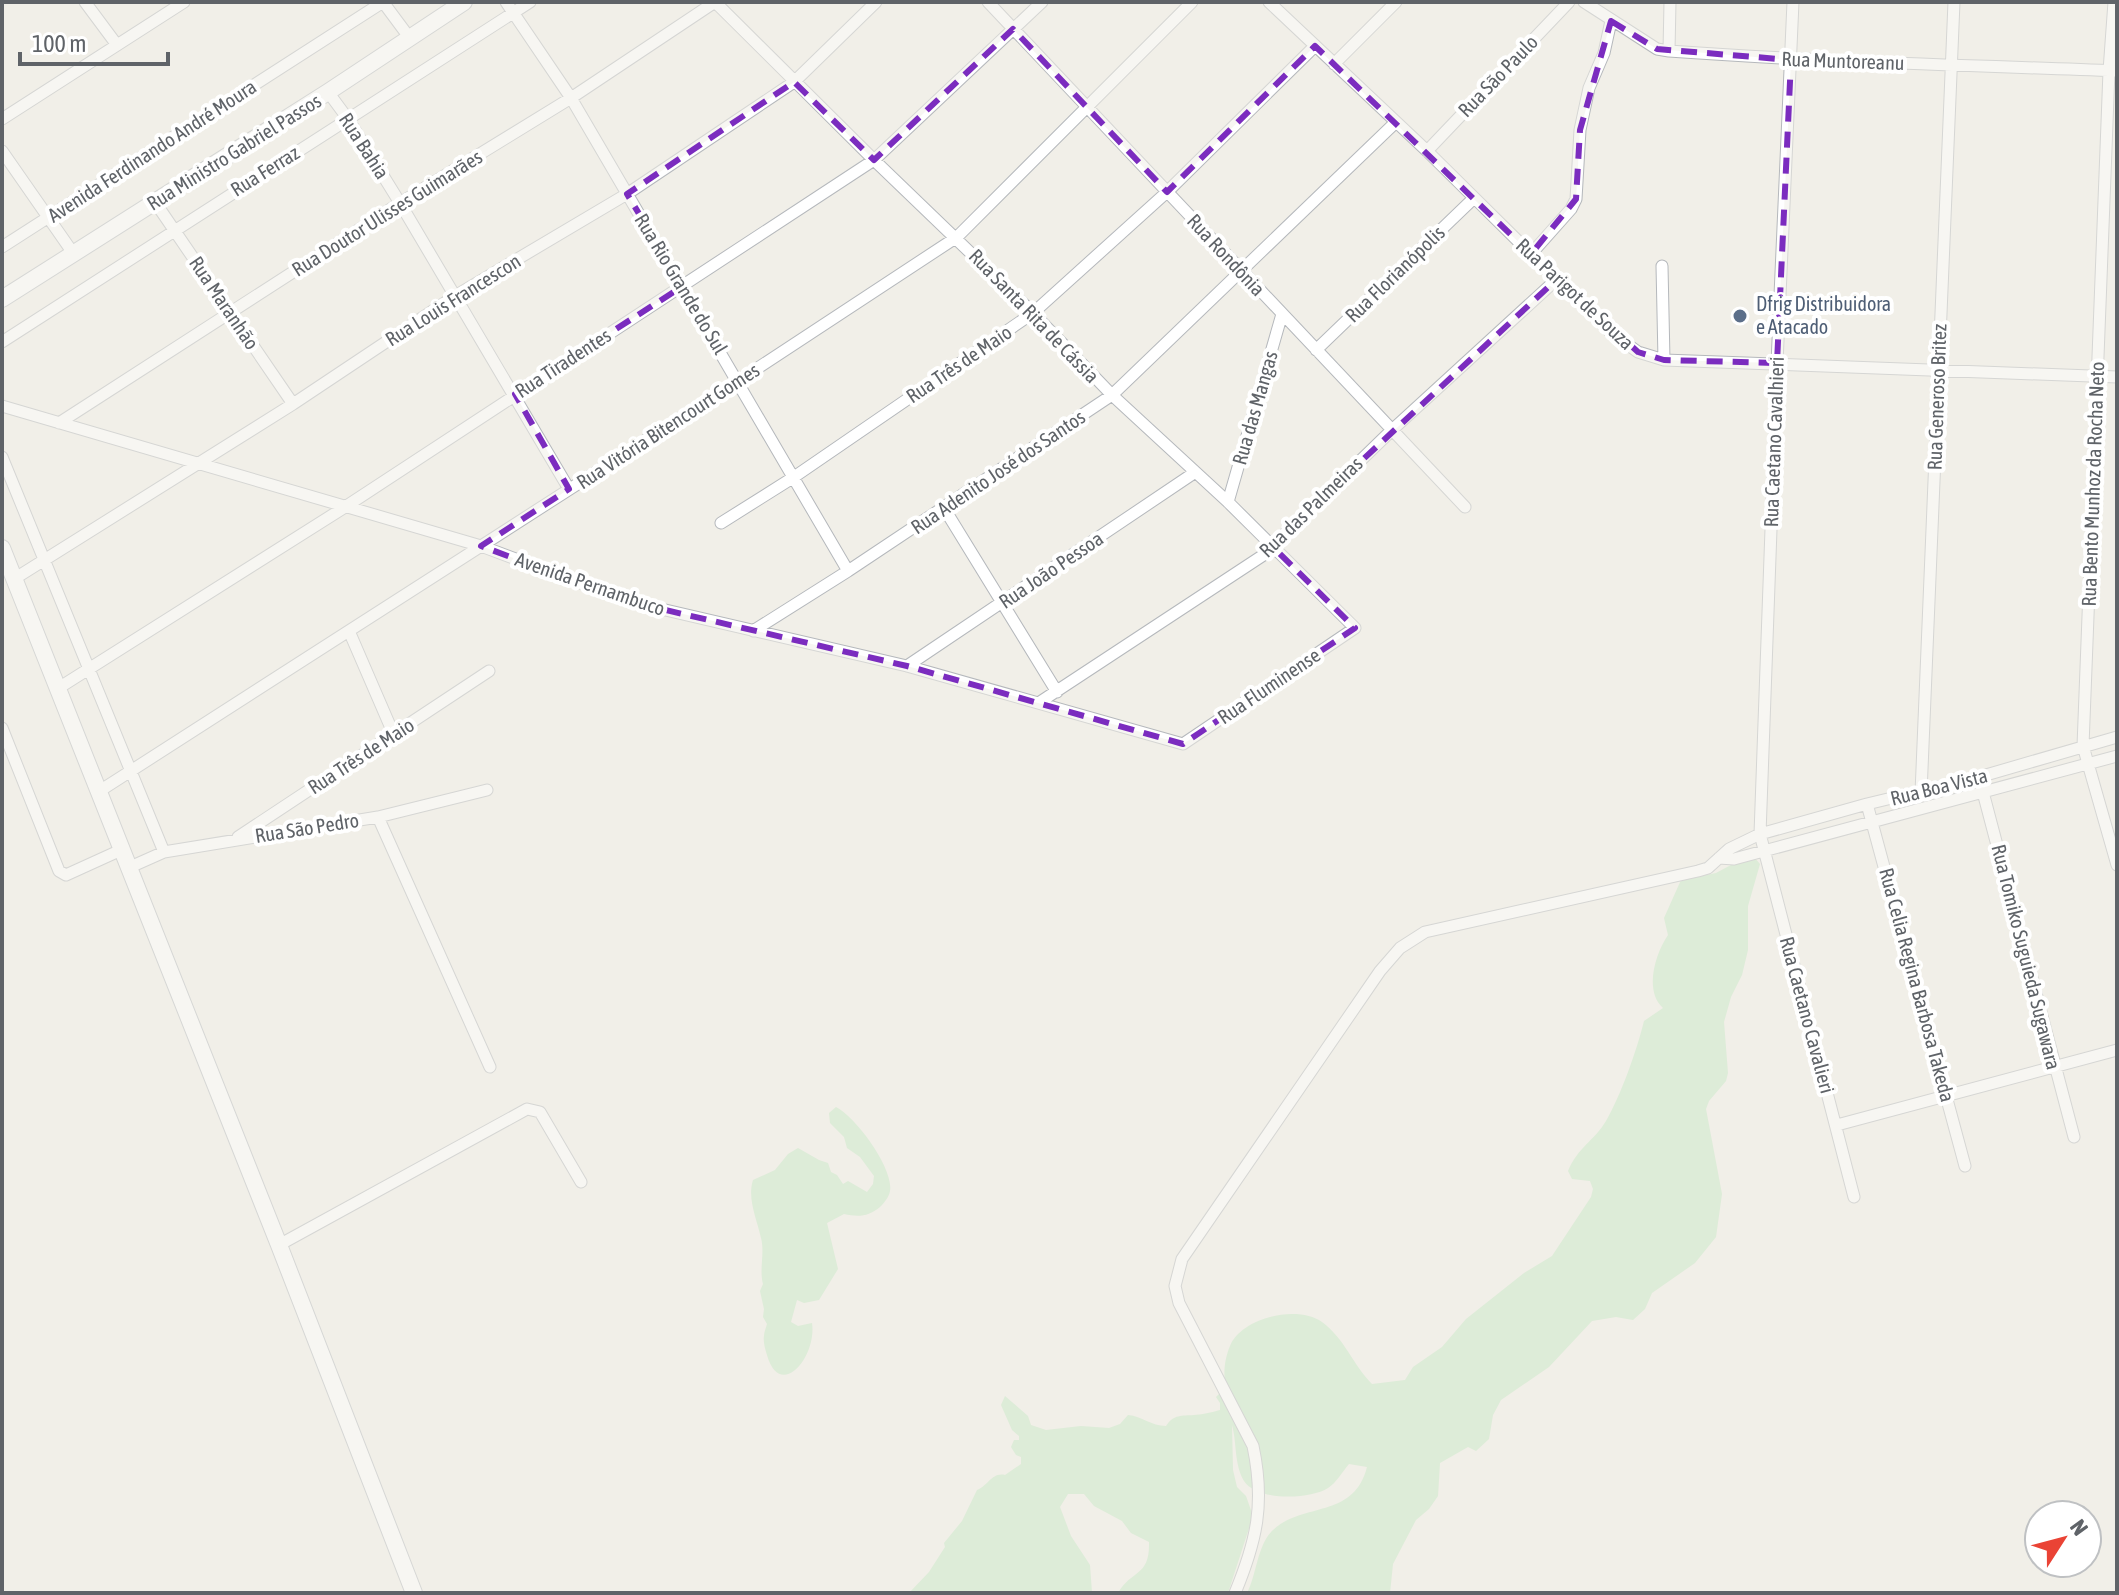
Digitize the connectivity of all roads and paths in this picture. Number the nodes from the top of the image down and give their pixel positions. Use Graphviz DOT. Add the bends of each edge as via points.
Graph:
graph roads {
  1 [pos="85,2"];
  2 [pos="184,2"];
  3 [pos="383,2"];
  4 [pos="464,2"];
  5 [pos="506,2"];
  6 [pos="530,2"];
  7 [pos="715,2"];
  8 [pos="876,2"];
  9 [pos="988,2"];
  10 [pos="1042,2"];
  11 [pos="1192,2"];
  12 [pos="1269,2"];
  13 [pos="1396,2"];
  14 [pos="1569,2"];
  15 [pos="1584,2"];
  16 [pos="1670,2"];
  17 [pos="1793,2"];
  18 [pos="1954,2"];
  19 [pos="2114,2"];
  20 [pos="514,13"];
  21 [pos="1611,21"];
  22 [pos="1013,29"];
  23 [pos="409,37"];
  24 [pos="117,45"];
  25 [pos="1315,46"];
  26 [pos="1669,51"];
  27 [pos="1791,60"];
  28 [pos="1334,64"];
  29 [pos="1951,64"];
  30 [pos="2113,71"];
  31 [pos="794,82"];
  32 [pos="328,92"];
  33 [pos="571,98"];
  34 [pos="1089,108"];
  35 [pos="2,119"];
  36 [pos="348,119"];
  37 [pos="1396,122"];
  38 [pos="2,151"];
  39 [pos="1427,151"];
  40 [pos="874,160"];
  41 [pos="1167,192"];
  42 [pos="627,194"];
  43 [pos="1473,199"];
  44 [pos="155,202"];
  45 [pos="400,203"];
  46 [pos="48,218"];
  47 [pos="174,229"];
  48 [pos="957,237"];
  49 [pos="2,247"];
  50 [pos="73,253"];
  51 [pos="1531,254"];
  52 [pos="1662,266"];
  53 [pos="1241,270"];
  54 [pos="1557,279"];
  55 [pos="683,286"];
  56 [pos="455,296"];
  57 [pos="2,299"];
  58 [pos="230,313"];
  59 [pos="1033,313"];
  60 [pos="1282,314"];
  61 [pos="2,342"];
  62 [pos="1316,350"];
  63 [pos="1664,360"];
  64 [pos="1777,363"];
  65 [pos="1938,372"];
  66 [pos="2097,377"];
  67 [pos="2117,377"];
  68 [pos="738,381"];
  69 [pos="515,394"];
  70 [pos="1112,395"];
  71 [pos="293,404"];
  72 [pos="2,406"];
  73 [pos="59,423"];
  74 [pos="1392,430"];
  75 [pos="2,457"];
  76 [pos="200,462"];
  77 [pos="1194,473"];
  78 [pos="794,477"];
  79 [pos="569,489"];
  80 [pos="1228,502"];
  81 [pos="345,507"];
  82 [pos="1465,507"];
  83 [pos="944,508"];
  84 [pos="721,523"];
  85 [pos="1271,545"];
  86 [pos="481,546"];
  87 [pos="2,548"];
  88 [pos="45,560"];
  89 [pos="848,571"];
  90 [pos="14,579"];
  91 [pos="1003,602"];
  92 [pos="1355,628"];
  93 [pos="349,631"];
  94 [pos="753,631"];
  95 [pos="907,666"];
  96 [pos="89,669"];
  97 [pos="489,671"];
  98 [pos="57,689"];
  99 [pos="1057,692"];
  100 [pos="1040,702"];
  101 [pos="2,728"];
  102 [pos="394,735"];
  103 [pos="2117,737"];
  104 [pos="1183,744"];
  105 [pos="2083,746"];
  106 [pos="2117,756"];
  107 [pos="2090,764"];
  108 [pos="130,770"];
  109 [pos="1979,777"];
  110 [pos="487,790"];
  111 [pos="98,792"];
  112 [pos="1921,793"];
  113 [pos="1984,794"];
  114 [pos="1867,804"];
  115 [pos="378,817"];
  116 [pos="1872,822"];
  117 [pos="1760,834"];
  118 [pos="234,839"];
  119 [pos="121,850"];
  120 [pos="1763,851"];
  121 [pos="164,852"];
  122 [pos="1719,858"];
  123 [pos="2117,865"];
  124 [pos="128,868"];
  125 [pos="2117,1050"];
  126 [pos="490,1067"];
  127 [pos="2054,1068"];
  128 [pos="1946,1095"];
  129 [pos="1837,1125"];
  130 [pos="2074,1137"];
  131 [pos="1965,1166"];
  132 [pos="581,1182"];
  133 [pos="1854,1197"];
  134 [pos="279,1245"];
  135 [pos="414,1593"];
  136 [pos="1235,1593"];
  1 -- 24 [label="street"];
  2 -- 24 [label="street"];
  3 -- 23 [label="street"];
  3 -- 46 [label="street, Avenida Ferdinando André Moura"];
  4 -- 23 [label="main road, Rua Ministro Gabriel Passos"];
  5 -- 20 [label="street, Rua Rio Grande do Sul"];
  6 -- 20 [label="street, Rua Ferraz"];
  7 -- 31 [label="street, Rua Santa Rita de Cássia"];
  7 -- 33 [label="street, Rua Doutor Ulisses Guimarães"];
  8 -- 31 [label="street, Rua Louis Francescon"];
  9 -- 22 [label="street, Rua Rondônia"];
  10 -- 22 [label="street, Rua Tiradentes"];
  11 -- 34 [label="street, Rua Vitória Bitencourt Gomes"];
  12 -- 25 [label="street, Rua Parigot de Souza"];
  13 -- 28 [label="street"];
  14 -- 39 [label="street, Rua São Paulo"];
  15 -- 21 [label="street, Rua Muntoreanu"];
  16 -- 26 [label="street"];
  17 -- 27 [label="street, Rua Caetano Cavalhieri"];
  18 -- 29 [label="street, Rua Generoso Britez"];
  19 -- 30 [label="street, Rua Bento Munhoz da Rocha Neto"];
  20 -- 33 [label="street, Rua Rio Grande do Sul"];
  20 -- 36 [label="street, Rua Ferraz"];
  21 -- 26 [label="street, Rua Muntoreanu"];
  21 -- 51 [label="street" via="1580,130 1576,199"];
  22 -- 34 [label="street, Rua Rondônia"];
  22 -- 40 [label="street, Rua Tiradentes"];
  23 -- 32 [label="main road, Rua Ministro Gabriel Passos"];
  24 -- 35 [label="street"];
  25 -- 28 [label="street, Rua Parigot de Souza"];
  25 -- 41 [label="street, Rua Três de Maio"];
  26 -- 27 [label="street, Rua Muntoreanu"];
  27 -- 29 [label="street, Rua Muntoreanu"];
  27 -- 64 [label="street, Rua Caetano Cavalhieri"];
  28 -- 37 [label="street, Rua Parigot de Souza"];
  29 -- 30 [label="street, Rua Muntoreanu"];
  29 -- 65 [label="street, Rua Generoso Britez"];
  30 -- 66 [label="street, Rua Bento Munhoz da Rocha Neto"];
  31 -- 40 [label="street, Rua Santa Rita de Cássia"];
  31 -- 42 [label="street, Rua Louis Francescon"];
  32 -- 36 [label="street, Rua Bahia"];
  32 -- 44 [label="main road, Rua Ministro Gabriel Passos"];
  33 -- 42 [label="street, Rua Rio Grande do Sul"];
  33 -- 45 [label="street, Rua Doutor Ulisses Guimarães"];
  34 -- 41 [label="street, Rua Rondônia"];
  34 -- 48 [label="street, Rua Vitória Bitencourt Gomes"];
  36 -- 45 [label="street, Rua Bahia"];
  36 -- 47 [label="street, Rua Ferraz"];
  37 -- 39 [label="street, Rua Parigot de Souza"];
  37 -- 53 [label="street, Rua Adenito José dos Santos"];
  38 -- 46 [label="street"];
  39 -- 43 [label="street, Rua Parigot de Souza"];
  40 -- 48 [label="street, Rua Santa Rita de Cássia"];
  40 -- 55 [label="street, Rua Tiradentes"];
  41 -- 53 [label="street, Rua Rondônia"];
  41 -- 59 [label="street, Rua Três de Maio"];
  42 -- 55 [label="street, Rua Rio Grande do Sul"];
  42 -- 56 [label="street, Rua Louis Francescon"];
  43 -- 51 [label="street, Rua Parigot de Souza"];
  43 -- 62 [label="street, Rua Florianópolis"];
  44 -- 47 [label="street, Rua Maranhão"];
  44 -- 50 [label="main road, Rua Ministro Gabriel Passos"];
  45 -- 56 [label="street, Rua Bahia"];
  45 -- 58 [label="street, Rua Doutor Ulisses Guimarães"];
  46 -- 49 [label="street, Avenida Ferdinando André Moura"];
  46 -- 50 [label="street"];
  47 -- 58 [label="street, Rua Maranhão"];
  47 -- 61 [label="street, Rua Ferraz"];
  48 -- 59 [label="street, Rua Santa Rita de Cássia"];
  48 -- 68 [label="street, Rua Vitória Bitencourt Gomes"];
  50 -- 57 [label="main road, Rua Ministro Gabriel Passos"];
  51 -- 54 [label="street, Rua Parigot de Souza"];
  52 -- 63 [label="street"];
  53 -- 60 [label="street, Rua Rondônia"];
  53 -- 70 [label="street, Rua Adenito José dos Santos"];
  54 -- 63 [label="street, Rua Parigot de Souza" via="1610,332 1638,352"];
  54 -- 74 [label="street, Rua das Palmeiras"];
  55 -- 68 [label="street, Rua Rio Grande do Sul"];
  55 -- 69 [label="street, Rua Tiradentes"];
  56 -- 69 [label="street, Rua Bahia"];
  56 -- 71 [label="street, Rua Louis Francescon"];
  58 -- 71 [label="street, Rua Maranhão"];
  58 -- 73 [label="street, Rua Doutor Ulisses Guimarães"];
  59 -- 70 [label="street, Rua Santa Rita de Cássia"];
  59 -- 78 [label="street, Rua Três de Maio"];
  60 -- 62 [label="street, Rua Rondônia"];
  60 -- 80 [label="street, Rua das Mangas"];
  62 -- 74 [label="street, Rua Rondônia"];
  63 -- 64 [label="street, Rua Parigot de Souza"];
  64 -- 65 [label="street, Rua Parigot de Souza"];
  64 -- 117 [label="street, Rua Caetano Cavalhieri"];
  65 -- 66 [label="street, Rua Parigot de Souza"];
  65 -- 112 [label="street, Rua Generoso Britez"];
  66 -- 67 [label="street, Rua Parigot de Souza"];
  66 -- 105 [label="street, Rua Bento Munhoz da Rocha Neto"];
  68 -- 78 [label="street, Rua Rio Grande do Sul"];
  68 -- 79 [label="street, Rua Vitória Bitencourt Gomes"];
  69 -- 79 [label="street, Rua Bahia"];
  69 -- 81 [label="street, Rua Tiradentes"];
  70 -- 77 [label="street, Rua Santa Rita de Cássia"];
  70 -- 83 [label="street, Rua Adenito José dos Santos"];
  71 -- 76 [label="street, Rua Louis Francescon"];
  72 -- 73 [label="street, Avenida Pernambuco"];
  73 -- 76 [label="street, Avenida Pernambuco"];
  74 -- 82 [label="street, Rua Rondônia"];
  74 -- 85 [label="street, Rua das Palmeiras"];
  75 -- 88 [label="street"];
  76 -- 81 [label="street, Avenida Pernambuco"];
  76 -- 88 [label="street, Rua Louis Francescon"];
  77 -- 80 [label="street, Rua Santa Rita de Cássia"];
  77 -- 91 [label="street, Rua João Pessoa"];
  78 -- 84 [label="street, Rua Três de Maio"];
  78 -- 89 [label="street, Rua Rio Grande do Sul"];
  79 -- 86 [label="street, Rua Vitória Bitencourt Gomes"];
  80 -- 85 [label="street, Rua Santa Rita de Cássia"];
  81 -- 86 [label="street, Avenida Pernambuco"];
  81 -- 96 [label="street, Rua Tiradentes"];
  83 -- 89 [label="street, Rua Adenito José dos Santos"];
  83 -- 91 [label="street"];
  85 -- 92 [label="street, Rua Santa Rita de Cássia"];
  85 -- 99 [label="street, Rua das Palmeiras"];
  86 -- 93 [label="street, Rua Vitória Bitencourt Gomes"];
  86 -- 94 [label="street, Avenida Pernambuco" via="631,602"];
  87 -- 90 [label="main road"];
  88 -- 90 [label="street, Rua Louis Francescon"];
  88 -- 96 [label="street"];
  89 -- 94 [label="street, Rua Adenito José dos Santos"];
  90 -- 98 [label="main road"];
  91 -- 95 [label="street, Rua João Pessoa"];
  91 -- 99 [label="street"];
  92 -- 104 [label="street, Rua Fluminense"];
  93 -- 102 [label="street"];
  93 -- 108 [label="street, Rua Vitória Bitencourt Gomes"];
  94 -- 95 [label="street, Avenida Pernambuco"];
  95 -- 100 [label="street, Avenida Pernambuco"];
  96 -- 98 [label="street, Rua Tiradentes"];
  96 -- 108 [label="street"];
  97 -- 102 [label="street, Rua Três de Maio"];
  98 -- 111 [label="main road"];
  99 -- 100 [label="street, Rua das Palmeiras"];
  100 -- 104 [label="street, Avenida Pernambuco"];
  101 -- 119 [label="street" via="59,871 77,872"];
  102 -- 118 [label="street, Rua Três de Maio"];
  103 -- 105 [label="street, Rua Boa Vista"];
  105 -- 107 [label="street, Rua Bento Munhoz da Rocha Neto"];
  105 -- 109 [label="street, Rua Boa Vista"];
  106 -- 107 [label="street, Rua Boa Vista"];
  107 -- 113 [label="street, Rua Boa Vista"];
  107 -- 123 [label="street, Rua Bento Munhoz da Rocha Neto"];
  108 -- 111 [label="street, Rua Vitória Bitencourt Gomes"];
  108 -- 121 [label="street"];
  109 -- 112 [label="street, Rua Boa Vista"];
  109 -- 113 [label="street, Rua Tomiko Suguieda Sugawara"];
  110 -- 115 [label="street, Rua São Pedro"];
  111 -- 119 [label="main road"];
  112 -- 114 [label="street, Rua Boa Vista"];
  113 -- 116 [label="street, Rua Boa Vista"];
  113 -- 127 [label="street, Rua Tomiko Suguieda Sugawara"];
  114 -- 116 [label="street, Rua Celia Regina Barbosa Takeda"];
  114 -- 117 [label="street, Rua Boa Vista"];
  115 -- 118 [label="street, Rua São Pedro"];
  115 -- 126 [label="street"];
  116 -- 120 [label="street, Rua Boa Vista"];
  116 -- 128 [label="street, Rua Celia Regina Barbosa Takeda"];
  117 -- 120 [label="street, Rua Caetano Cavalieri"];
  117 -- 122 [label="street, Rua Boa Vista"];
  118 -- 121 [label="street, Rua São Pedro"];
  119 -- 124 [label="main road"];
  120 -- 122 [label="street, Rua Boa Vista"];
  120 -- 129 [label="street, Rua Caetano Cavalieri"];
  121 -- 124 [label="street, Rua São Pedro"];
  122 -- 136 [label="street" via="1698,871 1425,932 1410,940 1380,971 1203,1227 1182,1259 1175,1286 1253,1446 1258,1472 1260,1508"];
  124 -- 134 [label="main road"];
  125 -- 127 [label="street"];
  127 -- 128 [label="street"];
  127 -- 130 [label="street, Rua Tomiko Suguieda Sugawara"];
  128 -- 129 [label="street"];
  128 -- 131 [label="street, Rua Celia Regina Barbosa Takeda"];
  129 -- 133 [label="street, Rua Caetano Cavalieri"];
  132 -- 134 [label="street" via="540,1112 527,1109"];
  134 -- 135 [label="main road"];
}
